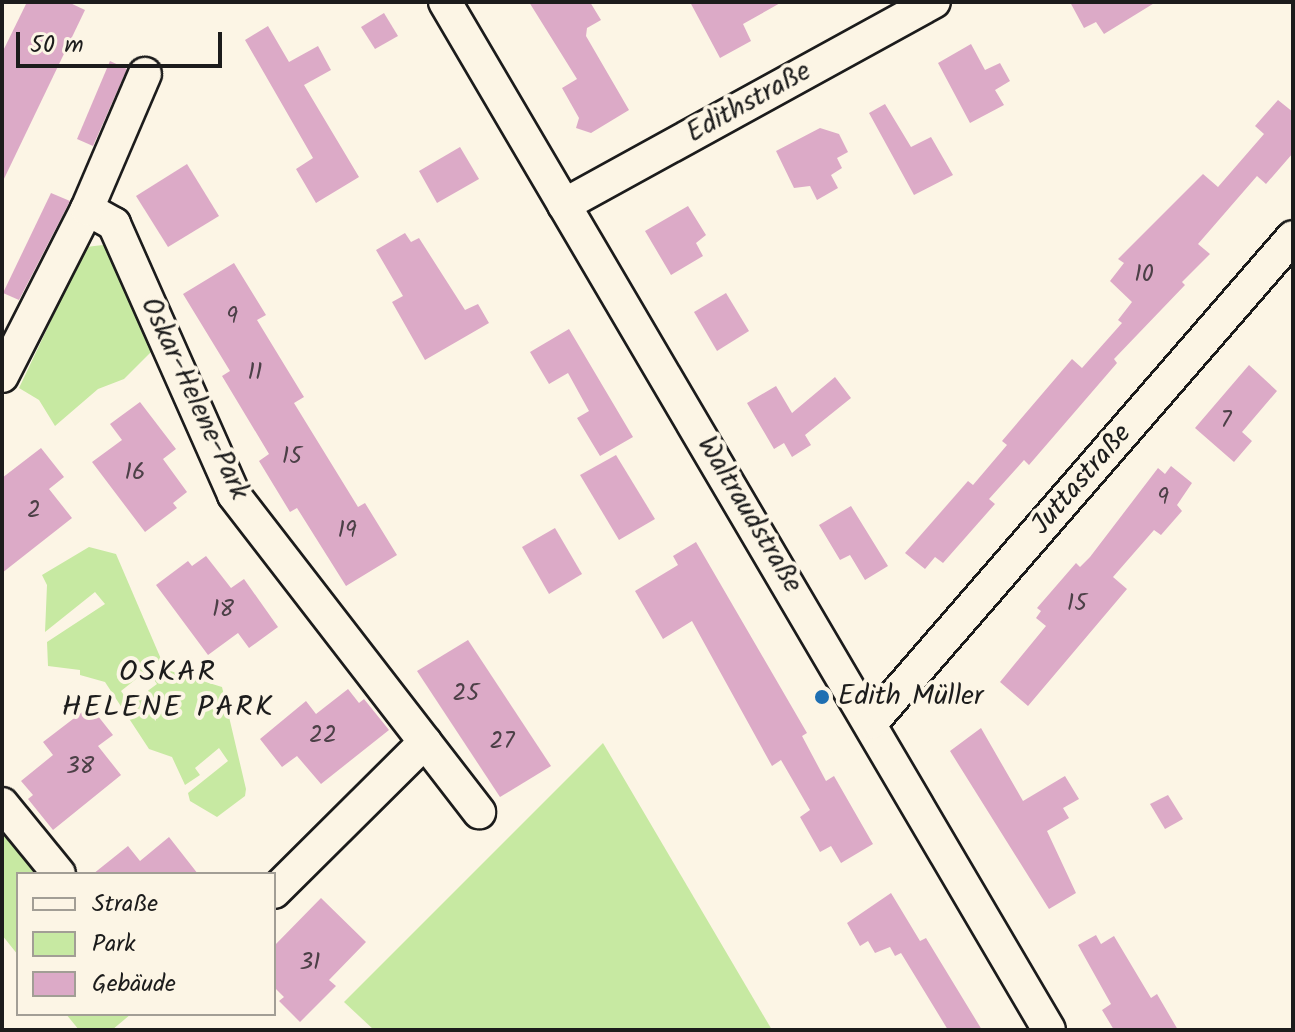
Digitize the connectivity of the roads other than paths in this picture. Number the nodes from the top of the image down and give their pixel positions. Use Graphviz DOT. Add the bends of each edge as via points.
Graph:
graph roads {
  1 [pos="445,2"];
  2 [pos="934,2"];
  3 [pos="145,74"];
  4 [pos="564,205"];
  5 [pos="87,209"];
  6 [pos="1293,237"];
  7 [pos="2,376"];
  8 [pos="872,722"];
  9 [pos="425,742"];
  10 [pos="2,804"];
  11 [pos="479,812"];
  12 [pos="57,872"];
  13 [pos="276,890"];
  14 [pos="1049,1030"];
  1 -- 4 [label="street, Waltraudstraße"];
  2 -- 4 [label="street, Edithstraße"];
  3 -- 5 [label="street"];
  4 -- 8 [label="street, Waltraudstraße"];
  5 -- 7 [label="street"];
  5 -- 9 [label="street, Oskar-Helene-Park" via="114,224 234,495"];
  6 -- 8 [label="street, Juttastraße"];
  8 -- 14 [label="street, Waltraudstraße"];
  9 -- 11 [label="street, Oskar-Helene-Park"];
  9 -- 13 [label="street"];
  10 -- 12 [label="street"];
}
